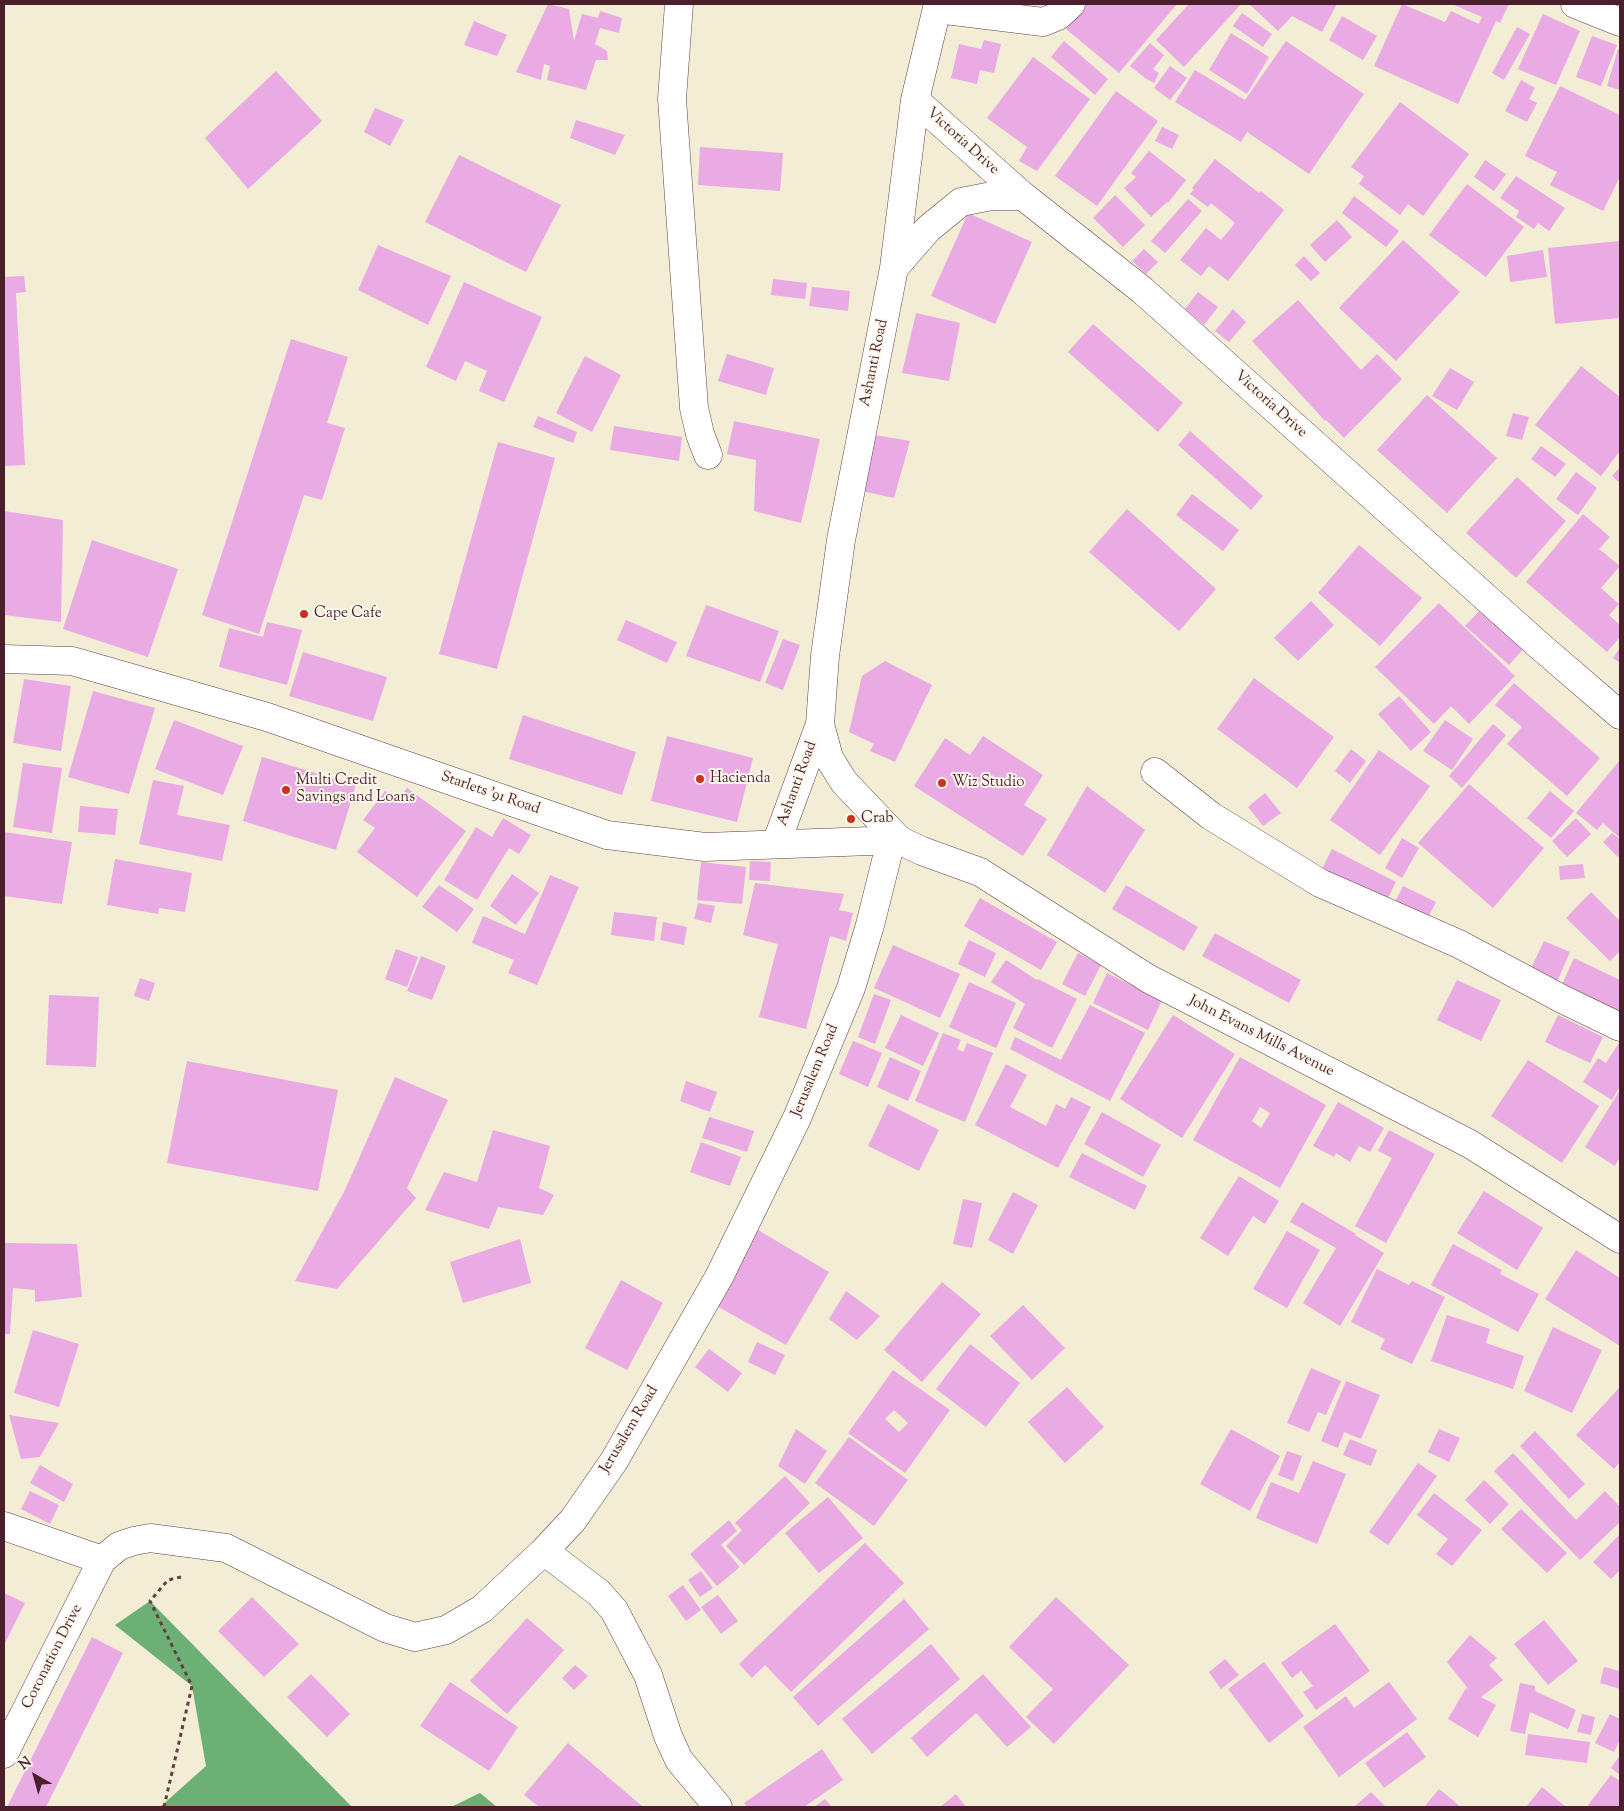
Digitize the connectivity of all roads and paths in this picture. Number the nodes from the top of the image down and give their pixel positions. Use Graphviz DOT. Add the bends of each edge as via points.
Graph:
graph roads {
  1 [pos="679,4"];
  2 [pos="1071,4"];
  3 [pos="1575,4"];
  4 [pos="937,6"];
  5 [pos="1620,22"];
  6 [pos="915,100"];
  7 [pos="1023,196"];
  8 [pos="894,268"];
  9 [pos="708,455"];
  10 [pos="4,659"];
  11 [pos="1620,715"];
  12 [pos="820,724"];
  13 [pos="1154,772"];
  14 [pos="895,841"];
  15 [pos="776,844"];
  16 [pos="1620,1027"];
  17 [pos="1620,1240"];
  18 [pos="4,1526"];
  19 [pos="544,1550"];
  20 [pos="102,1560"];
  21 [pos="185,1576"];
  22 [pos="4,1754"];
  23 [pos="164,1807"];
  24 [pos="718,1807"];
  1 -- 9 [label="street" via="672,109 694,408"];
  2 -- 4 [label="street" via="1058,16 1043,22"];
  3 -- 5 [label="street"];
  4 -- 6 [label="street, Ashanti Road"];
  6 -- 7 [label="street, Victoria Drive"];
  6 -- 8 [label="street, Ashanti Road"];
  7 -- 8 [label="street" via="992,196 962,202 928,229"];
  7 -- 11 [label="street, Victoria Drive" via="1142,290"];
  8 -- 12 [label="street, Ashanti Road" via="841,540"];
  10 -- 15 [label="street, Starlets '91 Road" via="72,661 267,717 607,835 705,847"];
  12 -- 14 [label="street, Ashanti Road" via="829,758 844,782"];
  12 -- 15 [label="street, Ashanti Road"];
  13 -- 16 [label="street" via="1211,816 1320,882 1459,944"];
  14 -- 15 [label="street, Starlets '91 Road"];
  14 -- 17 [label="street, John Evans Mills Avenue" via="980,872 1148,979 1470,1144"];
  14 -- 19 [label="street, Jerusalem Road" via="851,988 792,1127 719,1277 614,1460 573,1520"];
  18 -- 20 [label="street"];
  19 -- 20 [label="street, Jerusalem Road" via="482,1609 446,1630 415,1637 385,1628 226,1548 150,1538 120,1546"];
  19 -- 24 [label="street" via="599,1593 614,1610 648,1675 679,1760"];
  20 -- 22 [label="street, Coronation Drive"];
  21 -- 23 [label="path" via="168,1580 150,1601 192,1686"];
}
